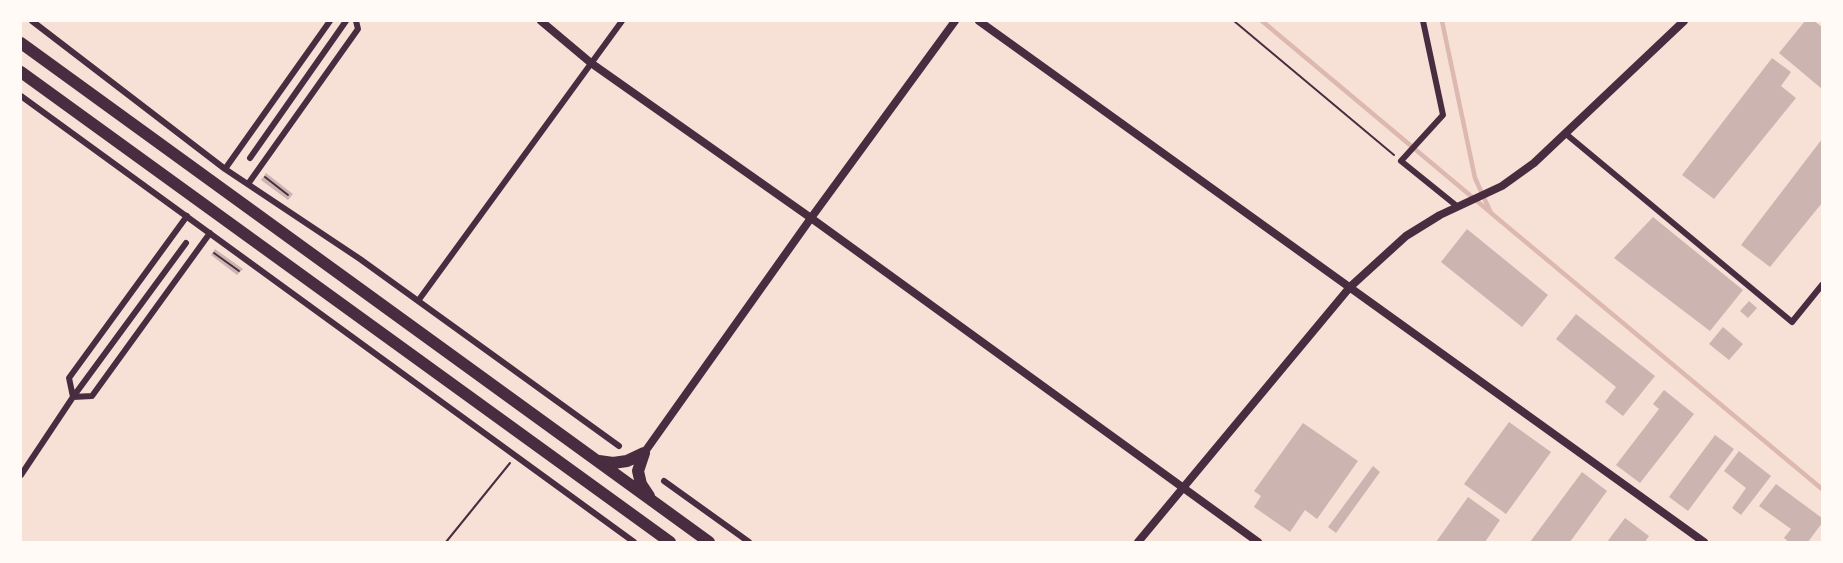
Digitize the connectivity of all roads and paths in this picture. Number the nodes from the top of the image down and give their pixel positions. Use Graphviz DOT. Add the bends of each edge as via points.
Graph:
graph roads {
  1 [pos="32,21"];
  2 [pos="330,21"];
  3 [pos="346,21"];
  4 [pos="356,21"];
  5 [pos="542,21"];
  6 [pos="622,21"];
  7 [pos="955,21"];
  8 [pos="978,21"];
  9 [pos="1234,21"];
  10 [pos="1423,21"];
  11 [pos="1684,21"];
  12 [pos="21,44"];
  13 [pos="591,63"];
  14 [pos="21,72"];
  15 [pos="21,96"];
  16 [pos="1566,134"];
  17 [pos="250,158"];
  18 [pos="1401,161"];
  19 [pos="225,169"];
  20 [pos="265,177"];
  21 [pos="248,184"];
  22 [pos="288,195"];
  23 [pos="1458,207"];
  24 [pos="187,216"];
  25 [pos="811,218"];
  26 [pos="210,233"];
  27 [pos="186,243"];
  28 [pos="214,253"];
  29 [pos="238,271"];
  30 [pos="1822,285"];
  31 [pos="1350,286"];
  32 [pos="418,300"];
  33 [pos="73,397"];
  34 [pos="619,446"];
  35 [pos="644,453"];
  36 [pos="515,456"];
  37 [pos="595,460"];
  38 [pos="21,475"];
  39 [pos="664,480"];
  40 [pos="1184,488"];
  41 [pos="651,500"];
  42 [pos="446,542"];
  43 [pos="634,542"];
  44 [pos="670,542"];
  45 [pos="709,542"];
  46 [pos="749,542"];
  47 [pos="1138,542"];
  48 [pos="1258,542"];
  49 [pos="1704,542"];
  1 -- 19 [label="street"];
  2 -- 19 [label="street"];
  3 -- 17 [label="street"];
  4 -- 21 [label="street" via="358,29"];
  5 -- 13 [label="street"];
  6 -- 13 [label="street"];
  7 -- 25 [label="street"];
  8 -- 31 [label="street"];
  9 -- 18 [label="path"];
  10 -- 18 [label="street" via="1443,115"];
  11 -- 16 [label="street"];
  12 -- 37 [label="highway"];
  13 -- 25 [label="street"];
  13 -- 32 [label="street"];
  14 -- 44 [label="highway"];
  15 -- 24 [label="street"];
  16 -- 23 [label="street" via="1534,164 1502,186"];
  16 -- 30 [label="street" via="1792,322"];
  18 -- 23 [label="street"];
  19 -- 21 [label="street"];
  20 -- 22 [label="path"];
  21 -- 32 [label="street"];
  23 -- 31 [label="street" via="1406,236"];
  24 -- 26 [label="street"];
  24 -- 33 [label="street" via="69,378"];
  25 -- 35 [label="street"];
  25 -- 40 [label="street"];
  26 -- 33 [label="street" via="92,396"];
  26 -- 36 [label="street"];
  27 -- 33 [label="street"];
  28 -- 29 [label="path"];
  31 -- 40 [label="street"];
  31 -- 49 [label="street"];
  32 -- 34 [label="street"];
  33 -- 38 [label="street"];
  35 -- 37 [label="highway" via="613,463"];
  35 -- 41 [label="highway" via="638,471"];
  36 -- 42 [label="path"];
  36 -- 43 [label="street"];
  37 -- 41 [label="highway"];
  39 -- 46 [label="street"];
  40 -- 47 [label="street"];
  40 -- 48 [label="street"];
  41 -- 45 [label="highway"];
}
